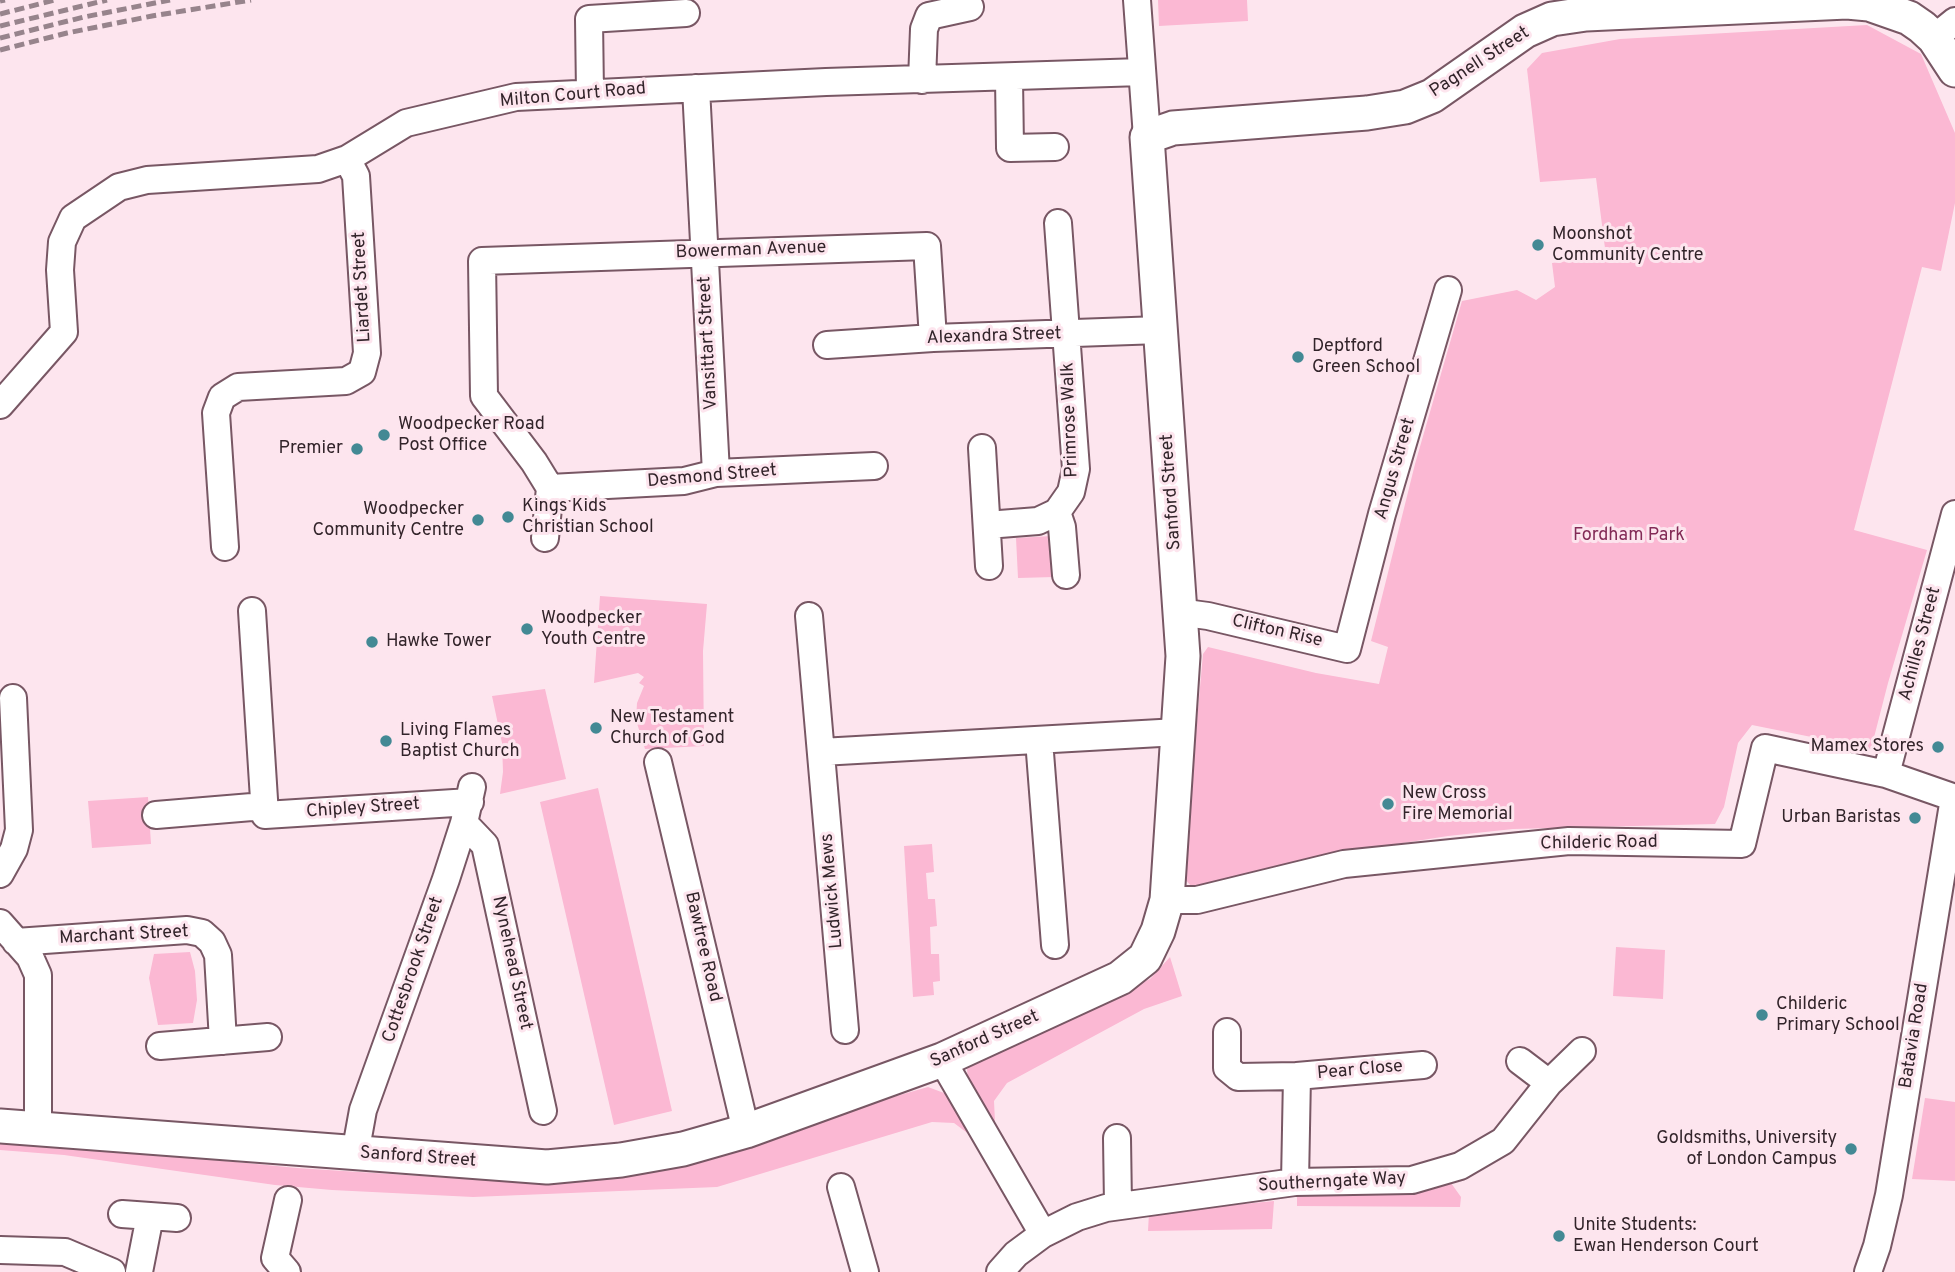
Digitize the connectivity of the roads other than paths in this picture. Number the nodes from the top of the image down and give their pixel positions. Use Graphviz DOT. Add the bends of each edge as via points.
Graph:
graph roads {
  1 [pos="1137,0"];
  2 [pos="970,8"];
  3 [pos="686,13"];
  4 [pos="1945,29"];
  5 [pos="1955,70"];
  6 [pos="1142,72"];
  7 [pos="1009,78"];
  8 [pos="922,80"];
  9 [pos="696,88"];
  10 [pos="590,93"];
  11 [pos="1147,137"];
  12 [pos="1055,147"];
  13 [pos="347,159"];
  14 [pos="1058,223"];
  15 [pos="705,253"];
  16 [pos="1448,290"];
  17 [pos="1160,330"];
  18 [pos="1068,334"];
  19 [pos="933,338"];
  20 [pos="827,345"];
  21 [pos="0,405"];
  22 [pos="982,448"];
  23 [pos="874,466"];
  24 [pos="716,473"];
  25 [pos="550,488"];
  26 [pos="1057,512"];
  27 [pos="1955,514"];
  28 [pos="987,525"];
  29 [pos="545,538"];
  30 [pos="225,547"];
  31 [pos="989,566"];
  32 [pos="1066,576"];
  33 [pos="252,611"];
  34 [pos="809,616"];
  35 [pos="1194,616"];
  36 [pos="1347,649"];
  37 [pos="13,698"];
  38 [pos="1178,732"];
  39 [pos="1039,740"];
  40 [pos="821,752"];
  41 [pos="658,762"];
  42 [pos="1886,774"];
  43 [pos="1954,798"];
  44 [pos="469,804"];
  45 [pos="264,806"];
  46 [pos="156,815"];
  47 [pos="0,874"];
  48 [pos="1167,900"];
  49 [pos="8,932"];
  50 [pos="1055,945"];
  51 [pos="845,1030"];
  52 [pos="1227,1032"];
  53 [pos="268,1037"];
  54 [pos="223,1041"];
  55 [pos="160,1046"];
  56 [pos="1582,1051"];
  57 [pos="942,1060"];
  58 [pos="1520,1061"];
  59 [pos="1423,1065"];
  60 [pos="1297,1076"];
  61 [pos="1549,1083"];
  62 [pos="543,1111"];
  63 [pos="0,1126"];
  64 [pos="37,1130"];
  65 [pos="746,1131"];
  66 [pos="1117,1138"];
  67 [pos="355,1154"];
  68 [pos="1295,1182"];
  69 [pos="841,1188"];
  70 [pos="288,1200"];
  71 [pos="1118,1205"];
  72 [pos="122,1214"];
  73 [pos="150,1216"];
  74 [pos="177,1218"];
  75 [pos="1044,1234"];
  76 [pos="5,1257"];
  77 [pos="112,1272"];
  78 [pos="139,1272"];
  79 [pos="287,1272"];
  80 [pos="865,1272"];
  81 [pos="1000,1272"];
  82 [pos="1868,1272"];
  1 -- 6 [label="street"];
  2 -- 8 [label="street" via="929,16 924,29"];
  3 -- 10 [label="street" via="589,19"];
  4 -- 5 [label="main road, Pagnell Street"];
  4 -- 11 [label="main road, Pagnell Street" via="1884,8 1847,2 1586,14 1552,19 1525,31 1432,96 1405,107 1173,128"];
  6 -- 7 [label="street, Milton Court Road"];
  6 -- 11 [label="street"];
  7 -- 8 [label="street, Milton Court Road"];
  7 -- 12 [label="street" via="1010,148"];
  8 -- 9 [label="street, Milton Court Road"];
  9 -- 10 [label="street, Milton Court Road"];
  9 -- 15 [label="street, Vansittart Street"];
  10 -- 13 [label="street, Milton Court Road" via="516,97 406,123"];
  11 -- 17 [label="main road, Sanford Street"];
  13 -- 21 [label="street, Milton Court Road" via="318,169 147,180 119,187 94,202 73,219 62,242 64,332"];
  13 -- 30 [label="street, Liardet Street" via="356,176 367,354 362,372 346,381 238,387 222,397 216,413"];
  14 -- 18 [label="street, Primrose Walk"];
  15 -- 19 [label="street, Bowerman Avenue" via="927,246"];
  15 -- 24 [label="street, Vansittart Street"];
  15 -- 25 [label="street, Bowerman Avenue" via="482,261 484,396"];
  16 -- 36 [label="street, Angus Street"];
  17 -- 18 [label="street, Alexandra Street"];
  17 -- 35 [label="main road, Sanford Street"];
  18 -- 19 [label="street, Alexandra Street"];
  18 -- 26 [label="street, Primrose Walk" via="1076,469 1072,492"];
  19 -- 20 [label="street, Alexandra Street"];
  22 -- 28 [label="street"];
  23 -- 24 [label="street, Desmond Street"];
  24 -- 25 [label="street, Desmond Street" via="684,481"];
  25 -- 29 [label="street"];
  26 -- 28 [label="street" via="1038,521"];
  26 -- 32 [label="street"];
  27 -- 42 [label="street, Achilles Street"];
  28 -- 31 [label="street"];
  33 -- 45 [label="street"];
  34 -- 40 [label="street, Ludwick Mews"];
  35 -- 36 [label="street, Clifton Rise"];
  35 -- 38 [label="main road, Sanford Street" via="1183,656"];
  37 -- 47 [label="street" via="19,830"];
  38 -- 39 [label="street"];
  38 -- 48 [label="main road, Sanford Street"];
  39 -- 40 [label="street"];
  39 -- 50 [label="street"];
  40 -- 51 [label="street, Ludwick Mews"];
  41 -- 65 [label="street, Bawtree Road"];
  42 -- 43 [label="street, Childeric Road"];
  42 -- 48 [label="street, Childeric Road" via="1765,748 1742,844 1569,841 1344,864 1197,900"];
  43 -- 82 [label="street, Batavia Road" via="1889,1195"];
  44 -- 45 [label="street, Chipley Street" via="265,815"];
  44 -- 62 [label="street, Nynehead Street" via="485,845"];
  44 -- 67 [label="street, Cottesbrook Street" via="363,1110"];
  45 -- 46 [label="street, Chipley Street"];
  48 -- 57 [label="main road, Sanford Street" via="1145,958 1120,978"];
  49 -- 54 [label="street, Marchant Street" via="202,933 218,955"];
  49 -- 64 [label="street" via="30,957 38,975"];
  52 -- 60 [label="street, Pear Close" via="1227,1068 1238,1077"];
  53 -- 54 [label="street"];
  54 -- 55 [label="street"];
  56 -- 61 [label="street, Southerngate Way"];
  57 -- 65 [label="main road, Sanford Street"];
  57 -- 75 [label="street"];
  58 -- 61 [label="street"];
  59 -- 60 [label="street, Pear Close"];
  60 -- 68 [label="street, Pear Close"];
  61 -- 68 [label="street, Southerngate Way" via="1503,1140 1460,1166 1412,1180"];
  63 -- 64 [label="main road, Sanford Street"];
  64 -- 67 [label="main road, Sanford Street"];
  65 -- 67 [label="main road, Sanford Street" via="683,1149 547,1167"];
  66 -- 71 [label="street"];
  68 -- 71 [label="street, Southerngate Way"];
  69 -- 80 [label="street"];
  70 -- 79 [label="street" via="275,1258"];
  71 -- 75 [label="street, Southerngate Way" via="1077,1217"];
  72 -- 73 [label="street"];
  73 -- 74 [label="street"];
  73 -- 78 [label="street"];
  75 -- 81 [label="street, Southerngate Way"];
  76 -- 77 [label="street" via="65,1252"];
}
